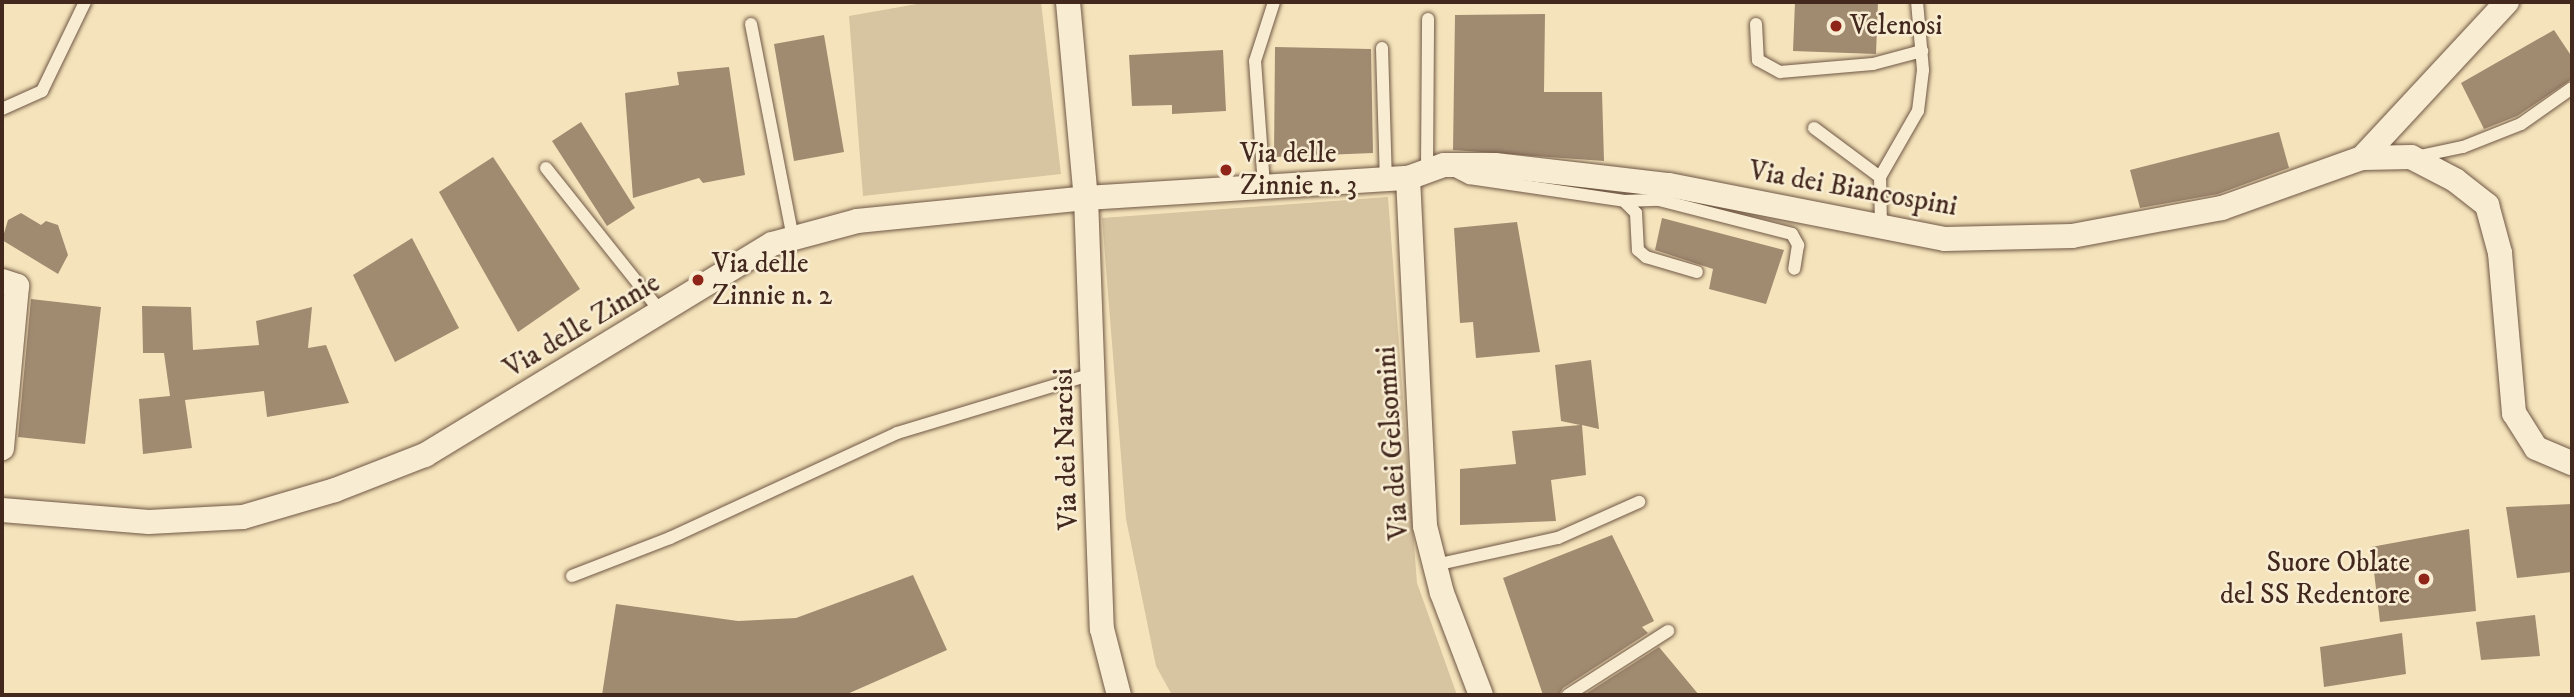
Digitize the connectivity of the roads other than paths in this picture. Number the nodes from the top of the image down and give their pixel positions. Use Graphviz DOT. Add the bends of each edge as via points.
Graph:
graph roads {
  1 [pos="85,2"];
  2 [pos="1068,2"];
  3 [pos="1274,2"];
  4 [pos="1917,2"];
  5 [pos="2507,2"];
  6 [pos="1428,19"];
  7 [pos="751,24"];
  8 [pos="1756,24"];
  9 [pos="1382,48"];
  10 [pos="1922,51"];
  11 [pos="2572,88"];
  12 [pos="2,108"];
  13 [pos="1814,128"];
  14 [pos="2411,157"];
  15 [pos="2362,158"];
  16 [pos="546,168"];
  17 [pos="1416,173"];
  18 [pos="1880,177"];
  19 [pos="1264,186"];
  20 [pos="1086,198"];
  21 [pos="1624,201"];
  22 [pos="1881,228"];
  23 [pos="793,239"];
  24 [pos="1794,269"];
  25 [pos="1697,272"];
  26 [pos="2,281"];
  27 [pos="661,312"];
  28 [pos="1093,374"];
  29 [pos="2,448"];
  30 [pos="2572,463"];
  31 [pos="1639,502"];
  32 [pos="2,510"];
  33 [pos="1435,565"];
  34 [pos="572,576"];
  35 [pos="1668,631"];
  36 [pos="1119,695"];
  37 [pos="1480,695"];
  38 [pos="1568,695"];
  1 -- 12 [label="lane" via="42,91"];
  2 -- 20 [label="street, Via dei Narcisi"];
  3 -- 19 [label="lane" via="1255,61"];
  4 -- 10 [label="lane"];
  5 -- 15 [label="street, Via dei Biancospini"];
  6 -- 17 [label="lane"];
  7 -- 23 [label="lane"];
  8 -- 10 [label="lane" via="1758,60 1780,72 1873,64"];
  9 -- 17 [label="lane"];
  10 -- 18 [label="lane" via="1918,111"];
  11 -- 14 [label="lane" via="2521,124 2463,147"];
  13 -- 18 [label="lane"];
  14 -- 15 [label="street"];
  14 -- 30 [label="street" via="2455,180 2487,205 2500,253 2514,414 2536,448"];
  15 -- 22 [label="street, Via dei Biancospini" via="2222,208 2072,236 1945,239"];
  16 -- 27 [label="lane"];
  17 -- 19 [label="street, Via delle Zinnie"];
  17 -- 21 [label="lane"];
  17 -- 22 [label="street, Via dei Biancospini" via="1495,165 1669,185"];
  17 -- 33 [label="street, Via dei Gelsomini" via="1420,470 1425,526"];
  18 -- 22 [label="lane"];
  19 -- 20 [label="street, Via delle Zinnie"];
  20 -- 23 [label="street, Via delle Zinnie" via="857,221"];
  20 -- 28 [label="street, Via dei Narcisi"];
  21 -- 24 [label="lane" via="1658,200 1792,234 1798,245"];
  21 -- 25 [label="lane" via="1636,213 1638,250 1646,257"];
  23 -- 27 [label="street, Via delle Zinnie" via="772,244"];
  26 -- 29 [label="street" via="17,286"];
  27 -- 32 [label="street, Via delle Zinnie" via="425,455 243,517 149,522"];
  28 -- 34 [label="lane" via="897,433 670,538"];
  28 -- 36 [label="street, Via dei Narcisi" via="1102,629"];
  31 -- 33 [label="lane" via="1558,537"];
  33 -- 37 [label="street, Via dei Gelsomini"];
  35 -- 38 [label="lane"];
}
